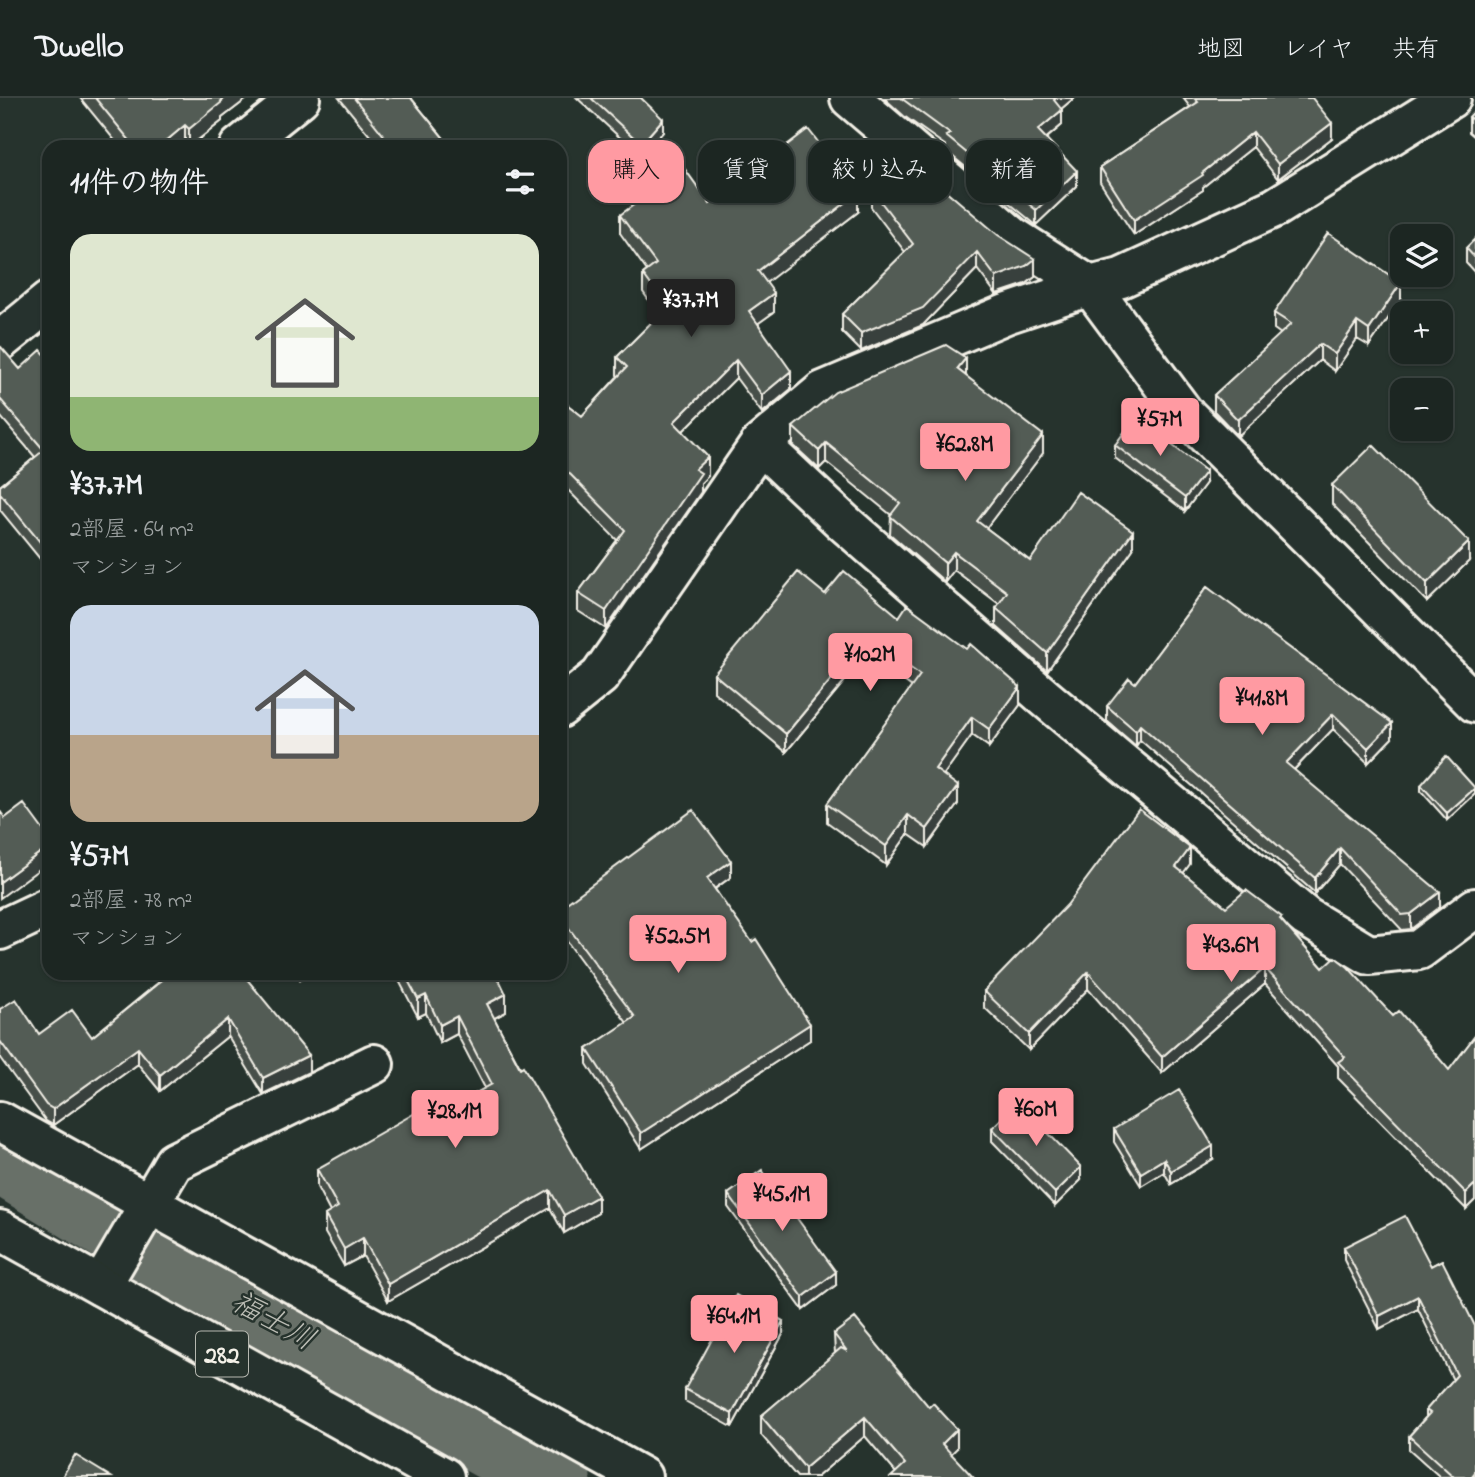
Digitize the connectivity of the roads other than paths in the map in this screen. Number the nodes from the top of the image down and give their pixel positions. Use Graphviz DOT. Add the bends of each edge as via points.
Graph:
graph roads {
  1 [pos="300,98"];
  2 [pos="850,98"];
  3 [pos="1451,98"];
  4 [pos="248,140"];
  5 [pos="1090,286"];
  6 [pos="42,307"];
  7 [pos="0,341"];
  8 [pos="760,444"];
  9 [pos="567,702"];
  10 [pos="1475,704"];
  11 [pos="1475,908"];
  12 [pos="42,909"];
  13 [pos="0,930"];
  14 [pos="373,1064"];
  15 [pos="0,1121"];
  16 [pos="149,1205"];
  17 [pos="0,1230"];
  18 [pos="101,1286"];
  19 [pos="444,1477"];
  20 [pos="642,1477"];
  1 -- 4 [label="main road"];
  2 -- 5 [label="main road" via="1012,236"];
  3 -- 5 [label="main road" via="1276,207 1121,278"];
  5 -- 8 [label="main road" via="1006,314 823,391"];
  5 -- 10 [label="main road" via="1184,413"];
  6 -- 7 [label="main road"];
  8 -- 9 [label="main road" via="600,676"];
  8 -- 11 [label="main road" via="1034,689 1306,917 1369,955 1419,950"];
  12 -- 13 [label="main road"];
  14 -- 16 [label="main road" via="174,1162"];
  15 -- 16 [label="main road"];
  16 -- 18 [label="main road"];
  16 -- 20 [label="main road"];
  17 -- 18 [label="main road, 282"];
  18 -- 19 [label="main road, 282"];
}
